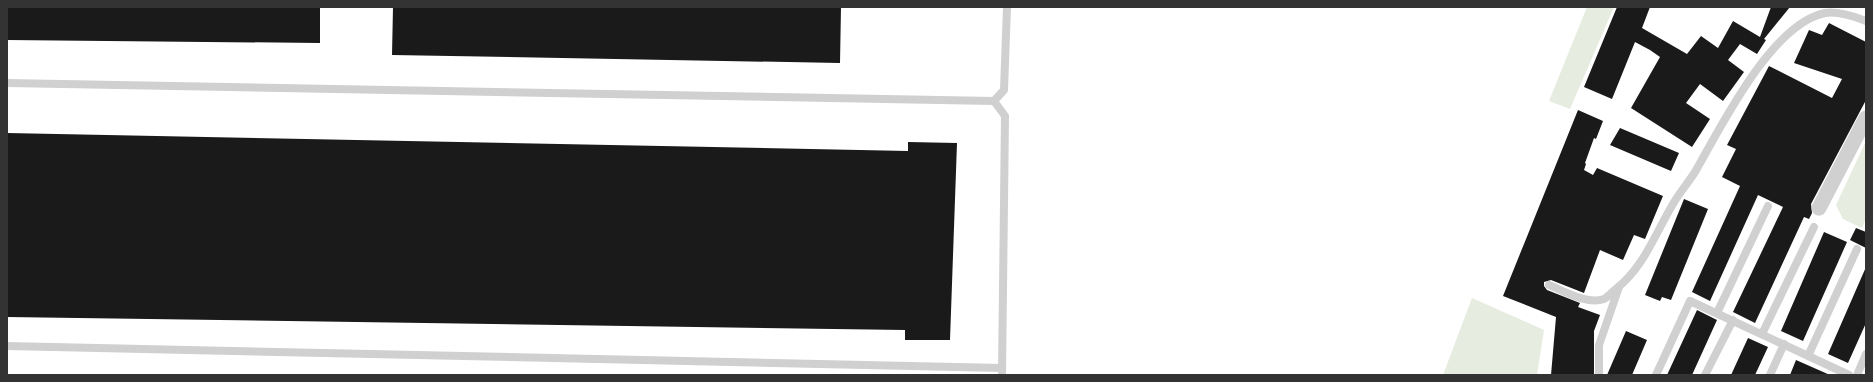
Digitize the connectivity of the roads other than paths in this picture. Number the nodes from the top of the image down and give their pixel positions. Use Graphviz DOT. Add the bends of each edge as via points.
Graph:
graph roads {
  1 [pos="1007,7"];
  2 [pos="1866,21"];
  3 [pos="7,83"];
  4 [pos="994,101"];
  5 [pos="1866,118"];
  6 [pos="1768,206"];
  7 [pos="1819,208"];
  8 [pos="1814,227"];
  9 [pos="1857,249"];
  10 [pos="1549,285"];
  11 [pos="1619,286"];
  12 [pos="1717,313"];
  13 [pos="1733,320"];
  14 [pos="1762,334"];
  15 [pos="1784,344"];
  16 [pos="7,346"];
  17 [pos="1866,354"];
  18 [pos="1808,356"];
  19 [pos="1002,371"];
  20 [pos="1837,372"];
  21 [pos="1599,375"];
  22 [pos="1656,375"];
  23 [pos="1705,375"];
  24 [pos="1770,375"];
  25 [pos="1849,375"];
  26 [pos="1857,375"];
  1 -- 4 [label="lane" via="1004,90"];
  2 -- 11 [label="lane" via="1845,14 1825,13 1806,20 1782,40 1763,61 1740,95 1673,204 1652,245 1635,270"];
  3 -- 4 [label="lane"];
  4 -- 19 [label="lane" via="1005,116"];
  5 -- 7 [label="street"];
  6 -- 12 [label="lane"];
  8 -- 14 [label="lane"];
  9 -- 18 [label="lane"];
  10 -- 11 [label="lane" via="1589,300 1604,298"];
  11 -- 21 [label="lane" via="1599,345"];
  12 -- 13 [label="lane"];
  12 -- 22 [label="lane" via="1690,301"];
  13 -- 14 [label="lane"];
  13 -- 23 [label="lane"];
  14 -- 15 [label="lane"];
  15 -- 18 [label="lane"];
  15 -- 24 [label="lane"];
  16 -- 19 [label="lane"];
  17 -- 26 [label="lane"];
  18 -- 20 [label="lane"];
  20 -- 25 [label="lane"];
}
